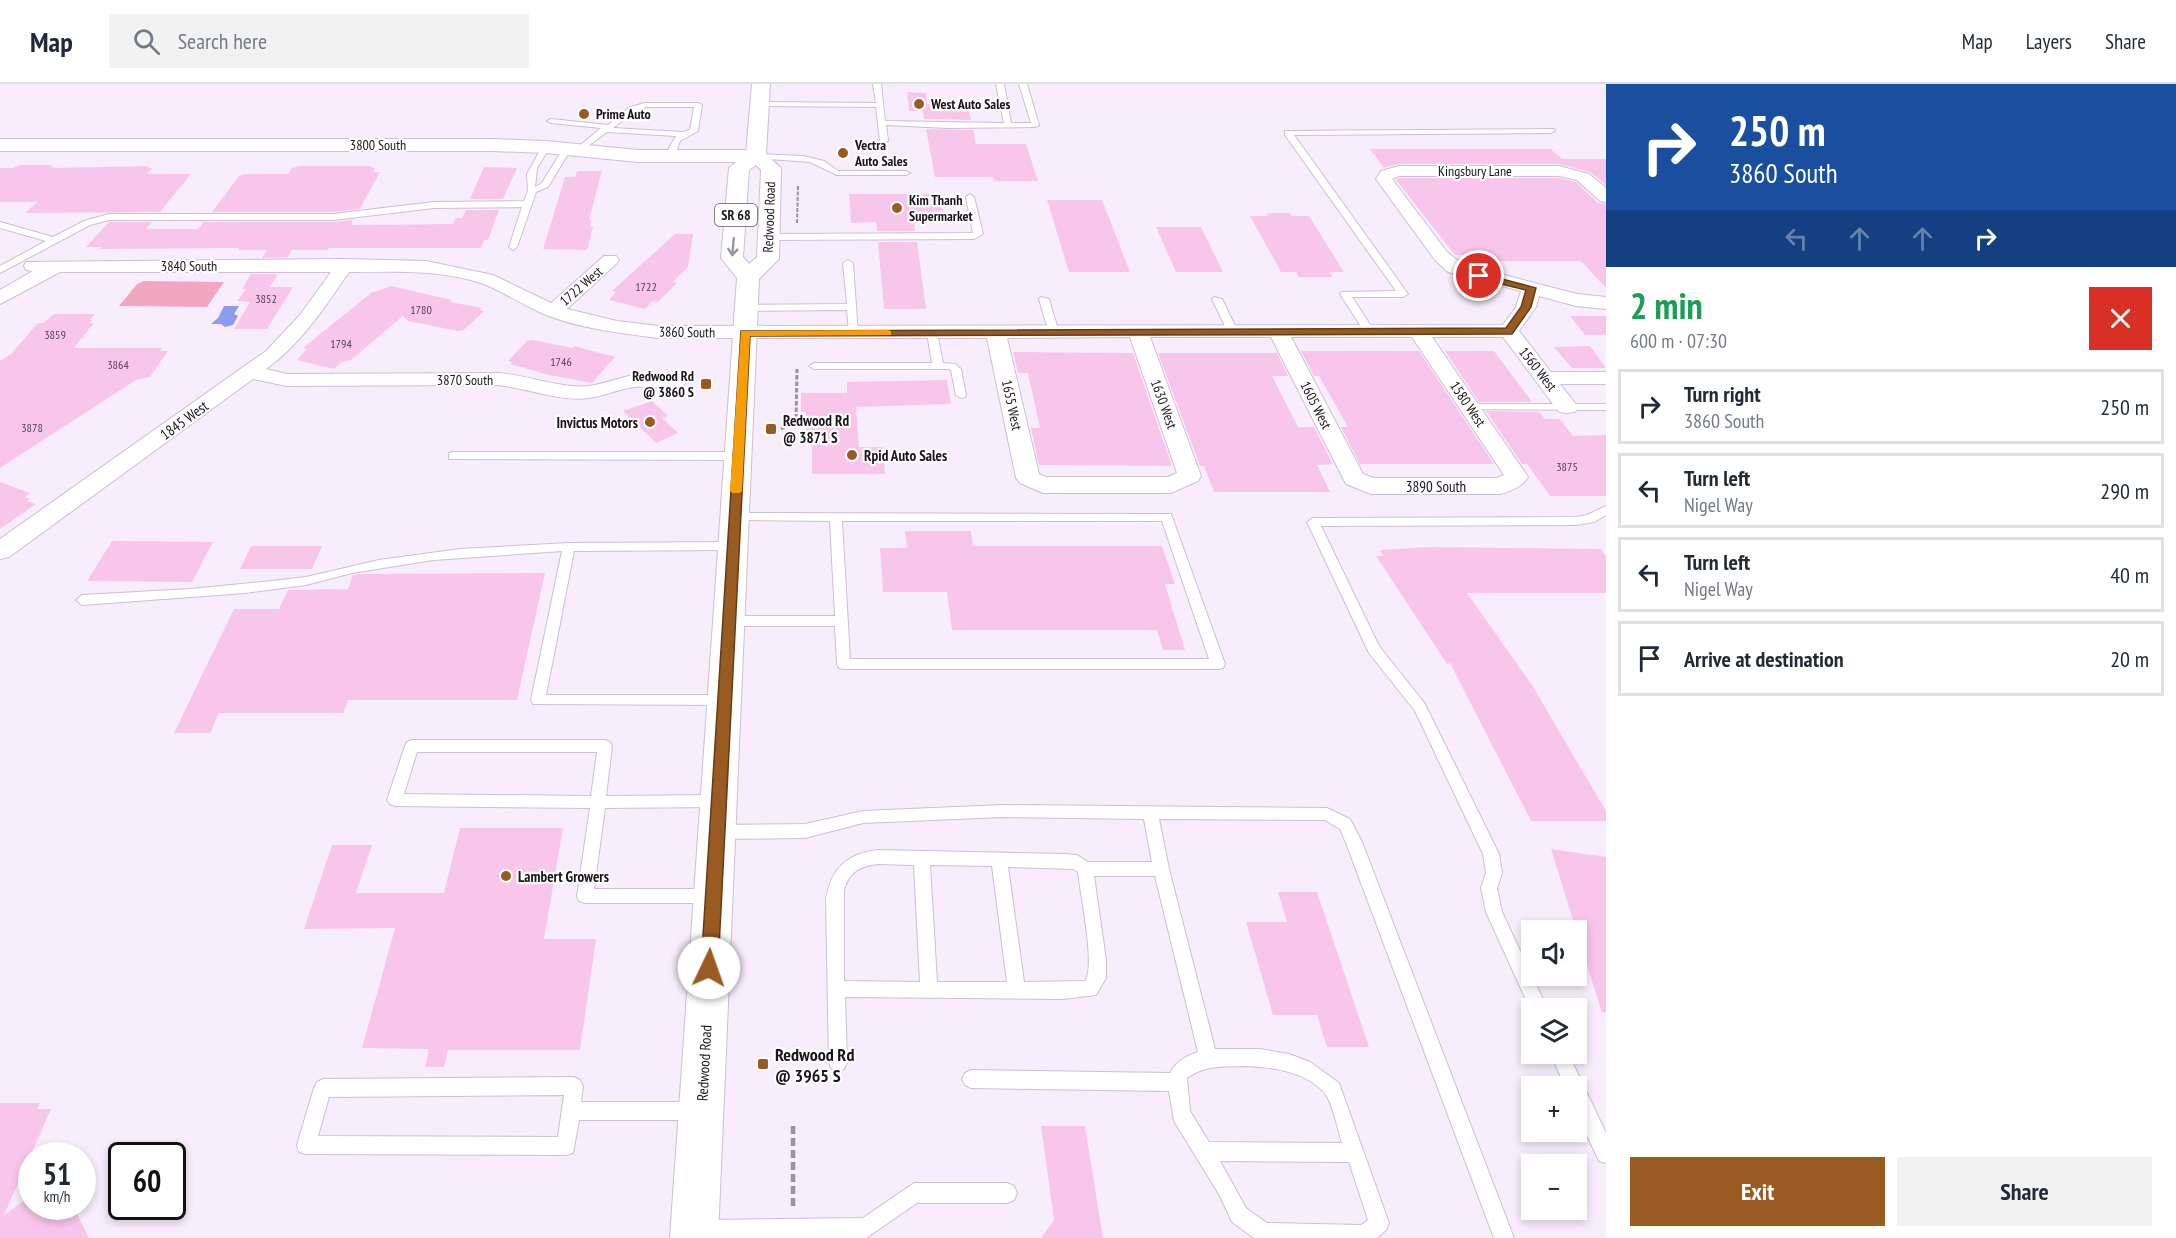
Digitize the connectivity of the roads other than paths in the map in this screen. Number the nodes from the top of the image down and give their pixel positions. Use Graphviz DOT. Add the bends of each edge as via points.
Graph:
graph roads {
  1 [pos="760,84"];
  2 [pos="877,84"];
  3 [pos="1000,84"];
  4 [pos="1023,84"];
  5 [pos="759,104"];
  6 [pos="880,105"];
  7 [pos="551,121"];
  8 [pos="882,123"];
  9 [pos="1008,125"];
  10 [pos="607,129"];
  11 [pos="1551,131"];
  12 [pos="681,134"];
  13 [pos="884,141"];
  14 [pos="0,146"];
  15 [pos="546,147"];
  16 [pos="574,149"];
  17 [pos="671,156"];
  18 [pos="807,159"];
  19 [pos="763,162"];
  20 [pos="906,173"];
  21 [pos="531,191"];
  22 [pos="970,197"];
  23 [pos="1606,197"];
  24 [pos="527,204"];
  25 [pos="0,225"];
  26 [pos="768,237"];
  27 [pos="54,240"];
  28 [pos="513,247"];
  29 [pos="610,260"];
  30 [pos="848,263"];
  31 [pos="345,265"];
  32 [pos="33,266"];
  33 [pos="56,266"];
  34 [pos="4,268"];
  35 [pos="748,278"];
  36 [pos="1509,283"];
  37 [pos="1531,288"];
  38 [pos="0,298"];
  39 [pos="1044,299"];
  40 [pos="1217,299"];
  41 [pos="1606,303"];
  42 [pos="852,307"];
  43 [pos="553,311"];
  44 [pos="746,320"];
  45 [pos="1138,332"];
  46 [pos="1233,332"];
  47 [pos="1278,332"];
  48 [pos="1370,332"];
  49 [pos="1418,332"];
  50 [pos="1509,332"];
  51 [pos="854,333"];
  52 [pos="932,333"];
  53 [pos="996,333"];
  54 [pos="1054,333"];
  55 [pos="814,366"];
  56 [pos="938,366"];
  57 [pos="250,372"];
  58 [pos="1545,378"];
  59 [pos="1606,378"];
  60 [pos="677,381"];
  61 [pos="961,395"];
  62 [pos="1470,407"];
  63 [pos="1567,407"];
  64 [pos="1606,407"];
  65 [pos="453,456"];
  66 [pos="738,456"];
  67 [pos="1517,477"];
  68 [pos="1028,478"];
  69 [pos="1354,479"];
  70 [pos="1606,510"];
  71 [pos="836,518"];
  72 [pos="734,532"];
  73 [pos="569,547"];
  74 [pos="0,551"];
  75 [pos="82,600"];
  76 [pos="729,621"];
  77 [pos="842,621"];
  78 [pos="724,700"];
  79 [pos="598,802"];
  80 [pos="1150,812"];
  81 [pos="717,816"];
  82 [pos="922,858"];
  83 [pos="999,860"];
  84 [pos="1085,869"];
  85 [pos="1161,869"];
  86 [pos="713,896"];
  87 [pos="837,989"];
  88 [pos="929,990"];
  89 [pos="1017,991"];
  90 [pos="1534,998"];
  91 [pos="1208,1058"];
  92 [pos="838,1063"];
  93 [pos="971,1079"];
  94 [pos="1177,1082"];
  95 [pos="570,1111"];
  96 [pos="701,1111"];
  97 [pos="1587,1114"];
  98 [pos="1202,1151"];
  99 [pos="1354,1154"];
  100 [pos="1606,1154"];
  101 [pos="1007,1193"];
  102 [pos="694,1234"];
  103 [pos="1504,1238"];
  1 -- 5 [label="main road, Redwood Road / SR 68"];
  2 -- 6 [label="lane"];
  3 -- 9 [label="lane"];
  4 -- 9 [label="lane" via="1035,125"];
  5 -- 6 [label="lane"];
  5 -- 19 [label="main road, Redwood Road / SR 68"];
  6 -- 8 [label="lane"];
  7 -- 10 [label="lane"];
  8 -- 9 [label="lane"];
  8 -- 13 [label="lane"];
  10 -- 12 [label="lane"];
  10 -- 12 [label="lane" via="633,109 645,105 698,105 694,131"];
  10 -- 16 [label="lane"];
  11 -- 48 [label="lane" via="1288,133 1403,294 1345,294"];
  12 -- 17 [label="lane" via="674,142"];
  14 -- 15 [label="main road, 3800 South"];
  15 -- 16 [label="main road, 3800 South"];
  15 -- 21 [label="lane" via="534,167"];
  16 -- 17 [label="main road, 3800 South"];
  16 -- 21 [label="lane" via="545,185"];
  17 -- 19 [label="main road, 3800 South"];
  18 -- 19 [label="lane"];
  18 -- 19 [label="lane" via="788,156"];
  18 -- 20 [label="lane" via="821,162 828,171 837,173"];
  19 -- 26 [label="main road, Redwood Road / SR 68"];
  19 -- 35 [label="main road, SR 68, one-way" via="739,168 732,258"];
  21 -- 24 [label="lane"];
  22 -- 26 [label="lane" via="980,234 975,236"];
  23 -- 36 [label="street, Kingsbury Lane" via="1590,181 1567,172 1399,171 1384,176 1447,262 1465,272"];
  24 -- 27 [label="lane" via="434,205 333,216 109,217"];
  24 -- 28 [label="lane"];
  25 -- 27 [label="lane"];
  26 -- 35 [label="main road, Redwood Road / SR 68" via="768,259"];
  27 -- 34 [label="lane"];
  29 -- 43 [label="street, 1722 West"];
  30 -- 42 [label="lane"];
  31 -- 33 [label="street, 3840 South"];
  31 -- 43 [label="street, 3860 South" via="426,267 457,272 486,279"];
  31 -- 57 [label="street, 1845 West" via="293,336"];
  32 -- 33 [label="street, 3840 South"];
  32 -- 34 [label="lane"];
  33 -- 38 [label="street"];
  35 -- 44 [label="main road, Redwood Road"];
  36 -- 37 [label="street"];
  36 -- 50 [label="street"];
  37 -- 41 [label="street"];
  37 -- 50 [label="street" via="1526,307"];
  39 -- 54 [label="lane"];
  40 -- 46 [label="lane"];
  42 -- 44 [label="lane"];
  42 -- 51 [label="lane"];
  43 -- 44 [label="street, 3860 South" via="638,330"];
  44 -- 51 [label="street, 3860 South"];
  44 -- 66 [label="main road, Redwood Road"];
  45 -- 46 [label="street, 3860 South"];
  45 -- 54 [label="street, 3860 South"];
  45 -- 68 [label="street, 1630 West" via="1190,476 1171,485 1043,485"];
  46 -- 47 [label="street, 3860 South"];
  47 -- 48 [label="street, 3860 South"];
  47 -- 69 [label="street, 1605 West"];
  48 -- 49 [label="street, 3860 South"];
  49 -- 50 [label="street, 3860 South"];
  49 -- 62 [label="street, 1580 West"];
  50 -- 58 [label="street, 1560 West"];
  51 -- 52 [label="street, 3860 South"];
  52 -- 53 [label="street, 3860 South"];
  52 -- 56 [label="lane"];
  53 -- 54 [label="street, 3860 South"];
  53 -- 68 [label="street, 1655 West"];
  55 -- 56 [label="lane"];
  56 -- 61 [label="lane" via="956,369"];
  57 -- 60 [label="street, 3870 South" via="287,380 498,379 571,392 589,392 633,381"];
  57 -- 74 [label="street, 1845 West"];
  58 -- 59 [label="street"];
  58 -- 63 [label="street, 1560 West"];
  62 -- 63 [label="lane"];
  62 -- 67 [label="street, 1580 West"];
  63 -- 64 [label="lane"];
  65 -- 66 [label="lane"];
  66 -- 72 [label="main road, Redwood Road"];
  67 -- 69 [label="street, 3890 South" via="1501,486 1371,486"];
  70 -- 90 [label="lane" via="1576,521 1313,522 1374,650 1420,708 1491,854 1494,873 1489,888 1494,912"];
  71 -- 72 [label="lane"];
  71 -- 77 [label="lane"];
  71 -- 77 [label="lane" via="1167,517 1218,664 844,664"];
  72 -- 73 [label="lane"];
  72 -- 76 [label="main road, Redwood Road"];
  73 -- 75 [label="lane" via="489,549 429,556 259,588"];
  73 -- 78 [label="lane" via="538,700"];
  76 -- 77 [label="lane"];
  76 -- 78 [label="main road, Redwood Road"];
  78 -- 81 [label="main road, Redwood Road"];
  79 -- 79 [label="lane" via="407,800 395,800 412,746 605,746"];
  79 -- 81 [label="lane"];
  79 -- 86 [label="lane" via="585,896"];
  80 -- 81 [label="lane" via="1003,811 863,817 805,831"];
  80 -- 85 [label="lane"];
  80 -- 103 [label="lane" via="1327,814 1345,824"];
  81 -- 86 [label="main road, Redwood Road"];
  82 -- 83 [label="lane"];
  82 -- 87 [label="lane" via="864,857 846,867 836,882"];
  82 -- 88 [label="lane"];
  83 -- 84 [label="lane" via="1077,862"];
  83 -- 89 [label="lane"];
  84 -- 85 [label="lane"];
  84 -- 89 [label="lane" via="1098,978 1090,989"];
  85 -- 91 [label="lane"];
  86 -- 96 [label="main road, Redwood Road"];
  87 -- 88 [label="lane"];
  87 -- 92 [label="lane"];
  88 -- 89 [label="lane"];
  91 -- 94 [label="lane" via="1179,1073"];
  91 -- 99 [label="lane" via="1273,1058 1317,1074 1333,1089"];
  93 -- 94 [label="lane"];
  94 -- 98 [label="lane" via="1181,1114"];
  95 -- 95 [label="lane" via="574,1086 323,1088 306,1145 566,1146"];
  95 -- 96 [label="lane"];
  96 -- 102 [label="main road, Redwood Road"];
  97 -- 100 [label="lane"];
  98 -- 99 [label="lane"];
  98 -- 99 [label="lane" via="1239,1215 1264,1233 1365,1234 1379,1224"];
  101 -- 102 [label="lane" via="914,1193 866,1228"];
}
